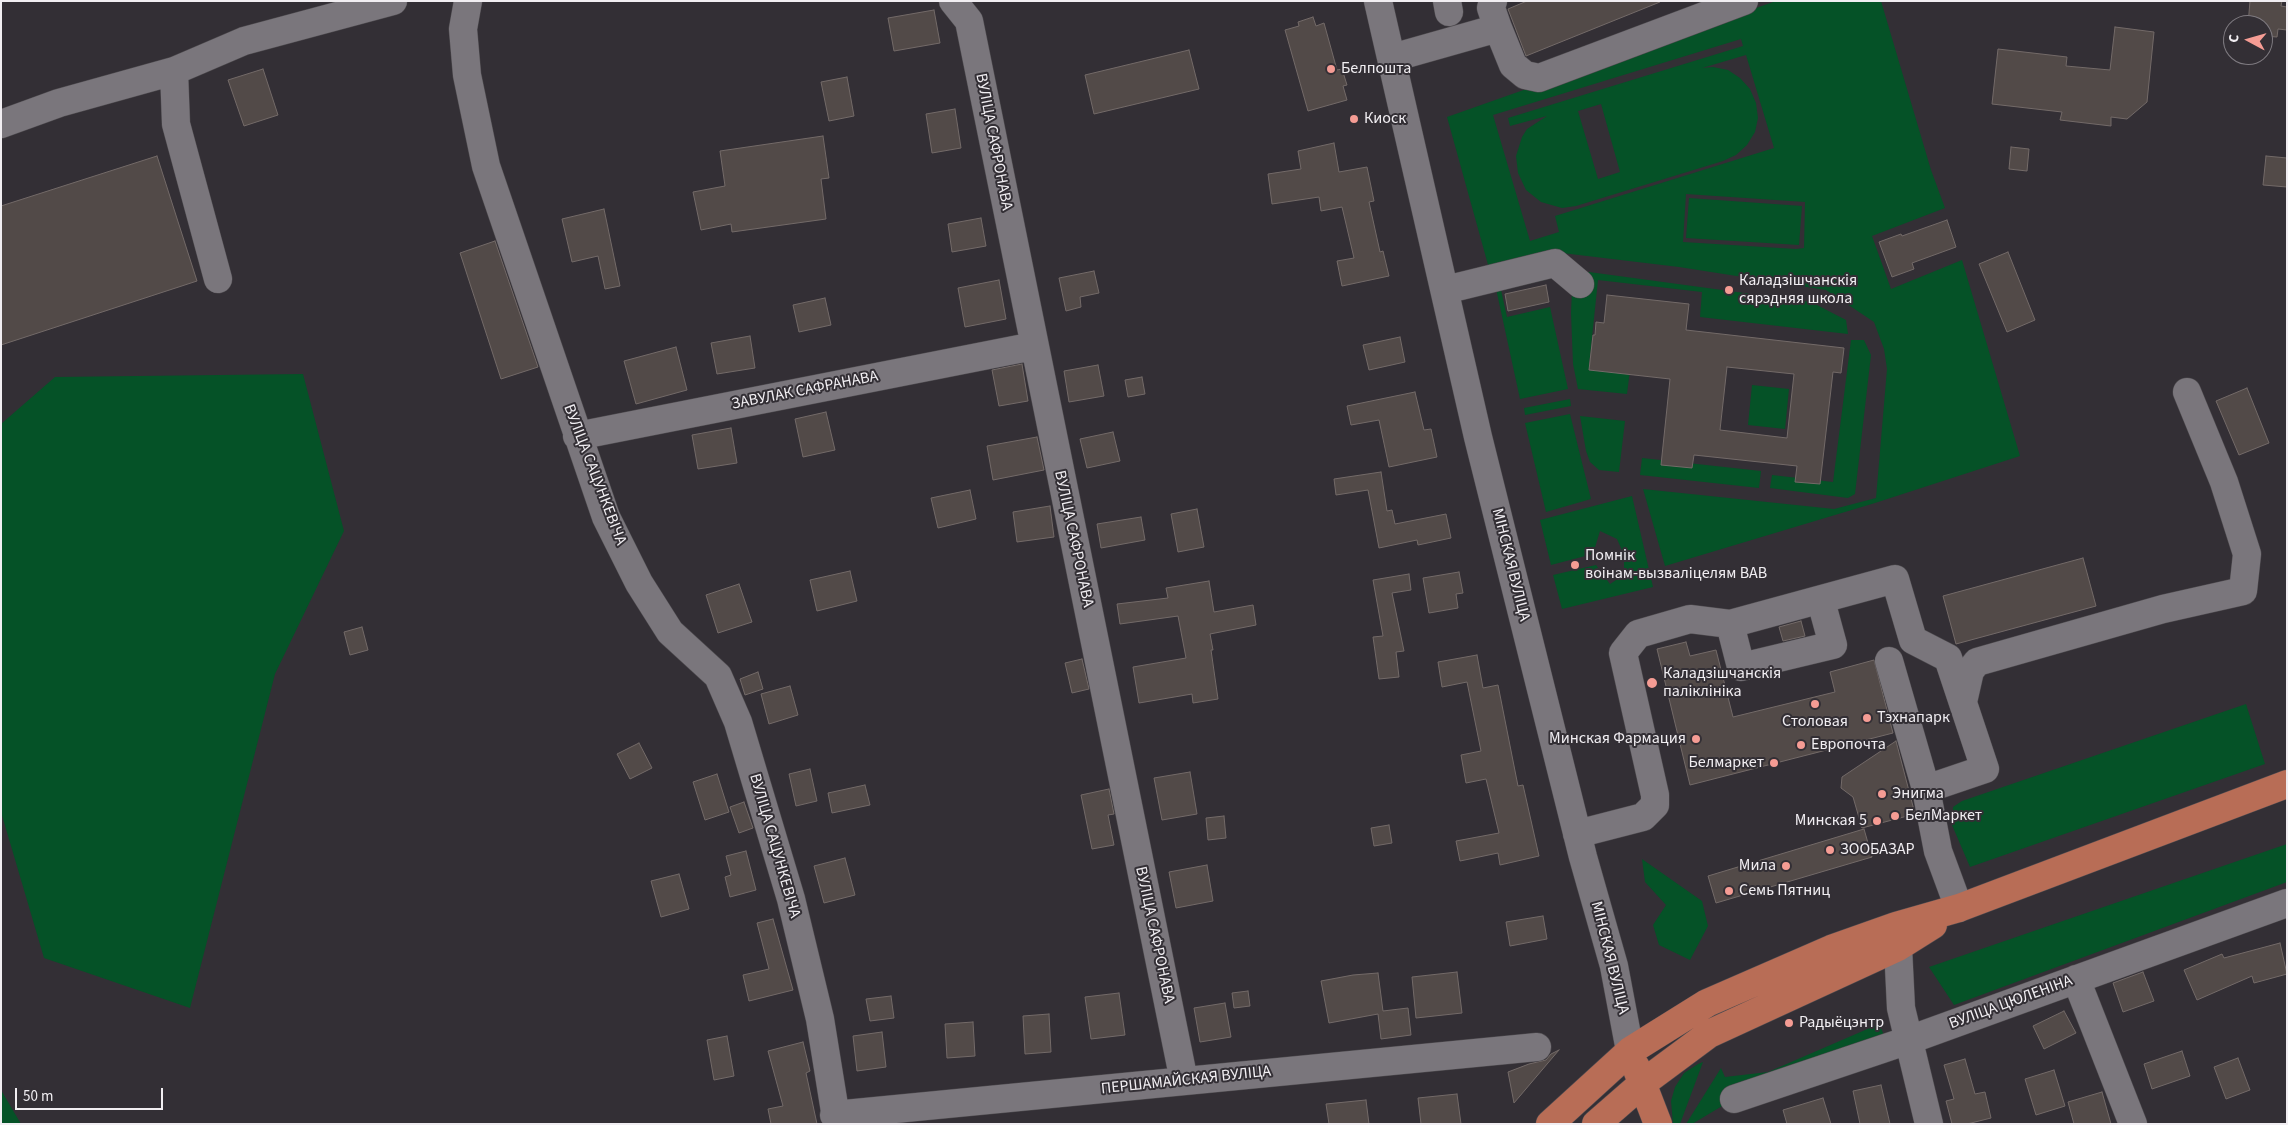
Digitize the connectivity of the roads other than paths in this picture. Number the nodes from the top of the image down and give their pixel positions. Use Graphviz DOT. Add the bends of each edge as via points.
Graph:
graph roads {
  1 [pos="392,1"];
  2 [pos="468,1"];
  3 [pos="952,1"];
  4 [pos="1378,1"];
  5 [pos="1493,1"];
  6 [pos="1744,1"];
  7 [pos="1498,28"];
  8 [pos="1392,58"];
  9 [pos="174,71"];
  10 [pos="1,124"];
  11 [pos="218,279"];
  12 [pos="1580,284"];
  13 [pos="1445,290"];
  14 [pos="1034,346"];
  15 [pos="2187,392"];
  16 [pos="577,436"];
  17 [pos="1821,601"];
  18 [pos="1730,624"];
  19 [pos="1890,661"];
  20 [pos="1963,702"];
  21 [pos="2287,784"];
  22 [pos="1926,789"];
  23 [pos="1578,834"];
  24 [pos="2287,903"];
  25 [pos="1959,908"];
  26 [pos="1898,947"];
  27 [pos="2076,979"];
  28 [pos="1909,1040"];
  29 [pos="1537,1047"];
  30 [pos="1630,1051"];
  31 [pos="1184,1081"];
  32 [pos="1643,1083"];
  33 [pos="1734,1099"];
  34 [pos="835,1119"];
  35 [pos="1550,1124"];
  36 [pos="1596,1124"];
  37 [pos="1658,1124"];
  38 [pos="1929,1124"];
  39 [pos="2133,1124"];
  1 -- 9 [label="street" via="244,41"];
  2 -- 16 [label="street, ВУЛІЦА САЦУНКЕВІЧА" via="463,29 467,75 486,166"];
  3 -- 14 [label="street, ВУЛІЦА САФРОНАВА" via="969,21"];
  4 -- 8 [label="street, МІНСКАЯ ВУЛІЦА"];
  5 -- 7 [label="street" via="1491,8"];
  6 -- 7 [label="street" via="1539,78 1526,75 1513,65"];
  7 -- 8 [label="street"];
  8 -- 13 [label="street, МІНСКАЯ ВУЛІЦА"];
  9 -- 10 [label="street"];
  9 -- 11 [label="street" via="176,124"];
  12 -- 13 [label="street" via="1556,263"];
  13 -- 23 [label="street, МІНСКАЯ ВУЛІЦА" via="1478,437"];
  14 -- 16 [label="street, ЗАВУЛАК САФРАНАВА"];
  14 -- 31 [label="street, ВУЛІЦА САФРОНАВА"];
  15 -- 20 [label="street" via="2224,482 2247,554 2244,590 2163,609 1977,662 1970,671"];
  16 -- 34 [label="street, ВУЛІЦА САЦУНКЕВІЧА" via="606,517 639,583 670,632 718,676 738,722 791,899 820,1019"];
  17 -- 18 [label="street"];
  17 -- 18 [label="street" via="1832,645 1741,667"];
  17 -- 20 [label="street" via="1895,579 1913,640 1948,658"];
  18 -- 23 [label="street" via="1690,619 1638,634 1622,653 1655,805 1643,818"];
  19 -- 22 [label="street"];
  20 -- 22 [label="street" via="1985,769"];
  21 -- 25 [label="main road"];
  22 -- 25 [label="street" via="1938,851"];
  23 -- 30 [label="street, МІНСКАЯ ВУЛІЦА" via="1614,966"];
  24 -- 27 [label="street, ВУЛІЦА ЦЮЛЕНІНА"];
  25 -- 26 [label="main road"];
  25 -- 30 [label="main road" via="1896,926 1813,956 1707,1003"];
  26 -- 28 [label="street" via="1901,1008"];
  26 -- 32 [label="main road" via="1709,1034"];
  27 -- 28 [label="street, ВУЛІЦА ЦЮЛЕНІНА"];
  27 -- 39 [label="street"];
  28 -- 33 [label="street, ВУЛІЦА ЦЮЛЕНІНА"];
  28 -- 38 [label="street"];
  29 -- 31 [label="street, ПЕРШАМАЙСКАЯ ВУЛІЦА"];
  30 -- 32 [label="main road, МІНСКАЯ ВУЛІЦА"];
  30 -- 35 [label="main road"];
  31 -- 34 [label="street, ПЕРШАМАЙСКАЯ ВУЛІЦА"];
  32 -- 36 [label="main road"];
  32 -- 37 [label="main road, МІНСКАЯ ВУЛІЦА"];
}
